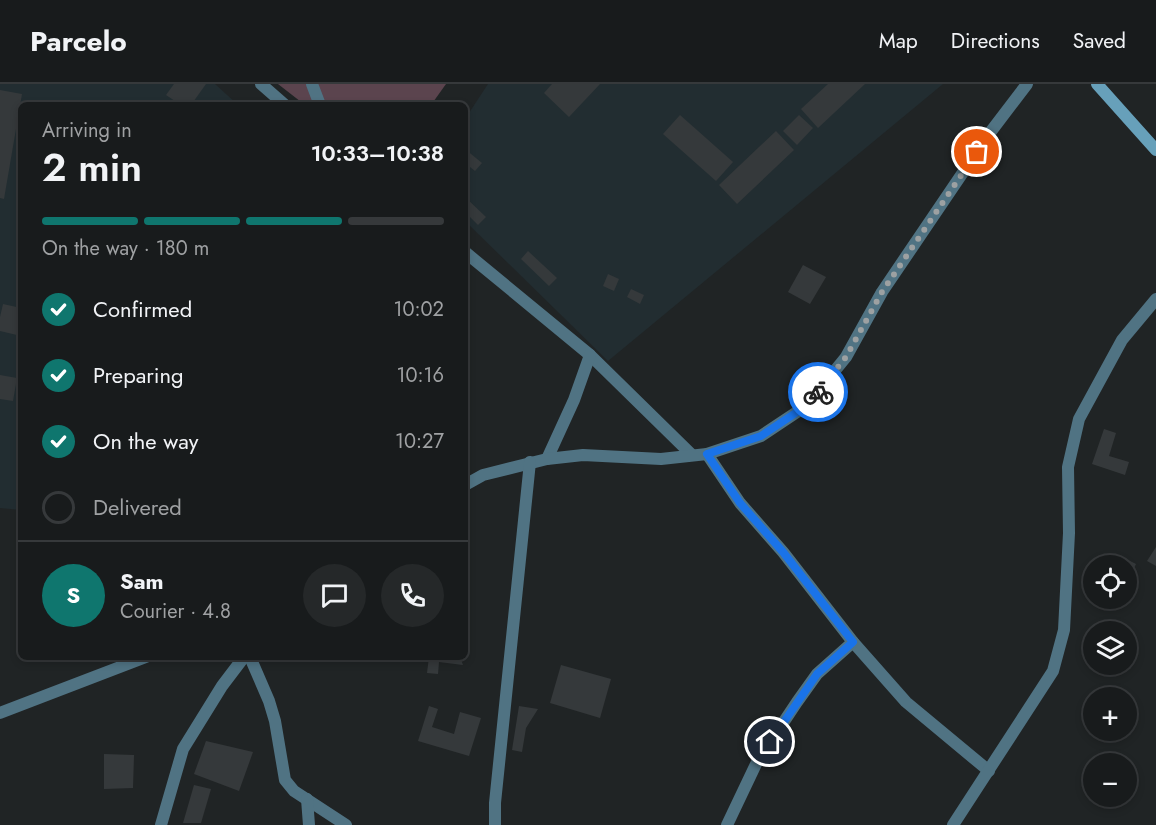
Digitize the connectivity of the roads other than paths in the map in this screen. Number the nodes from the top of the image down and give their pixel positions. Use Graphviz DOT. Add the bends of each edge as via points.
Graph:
graph roads {
  1 [pos="261,84"];
  2 [pos="312,84"];
  3 [pos="1027,84"];
  4 [pos="1097,84"];
  5 [pos="282,102"];
  6 [pos="319,102"];
  7 [pos="1156,150"];
  8 [pos="468,254"];
  9 [pos="1156,299"];
  10 [pos="590,355"];
  11 [pos="707,454"];
  12 [pos="692,455"];
  13 [pos="547,459"];
  14 [pos="530,462"];
  15 [pos="468,483"];
  16 [pos="853,642"];
  17 [pos="138,660"];
  18 [pos="242,660"];
  19 [pos="251,660"];
  20 [pos="0,713"];
  21 [pos="989,771"];
  22 [pos="307,799"];
  23 [pos="161,825"];
  24 [pos="309,825"];
  25 [pos="346,825"];
  26 [pos="495,825"];
  27 [pos="727,825"];
  28 [pos="953,825"];
  1 -- 5 [label="street"];
  2 -- 6 [label="street"];
  3 -- 11 [label="street" via="882,292 846,357 806,406 761,436"];
  4 -- 7 [label="main road"];
  8 -- 10 [label="street"];
  9 -- 21 [label="street" via="1122,340 1079,419 1068,467 1064,630 1053,671"];
  10 -- 12 [label="street"];
  10 -- 13 [label="street"];
  11 -- 12 [label="street"];
  11 -- 16 [label="street" via="740,503"];
  12 -- 13 [label="street" via="661,459 583,455"];
  13 -- 14 [label="street"];
  14 -- 15 [label="street"];
  14 -- 26 [label="street"];
  16 -- 21 [label="street" via="906,702"];
  16 -- 27 [label="street" via="817,674 796,702 757,762"];
  17 -- 20 [label="street"];
  18 -- 23 [label="street" via="183,749"];
  19 -- 22 [label="street" via="275,721 285,780"];
  21 -- 28 [label="street"];
  22 -- 24 [label="street"];
  22 -- 25 [label="street"];
}
